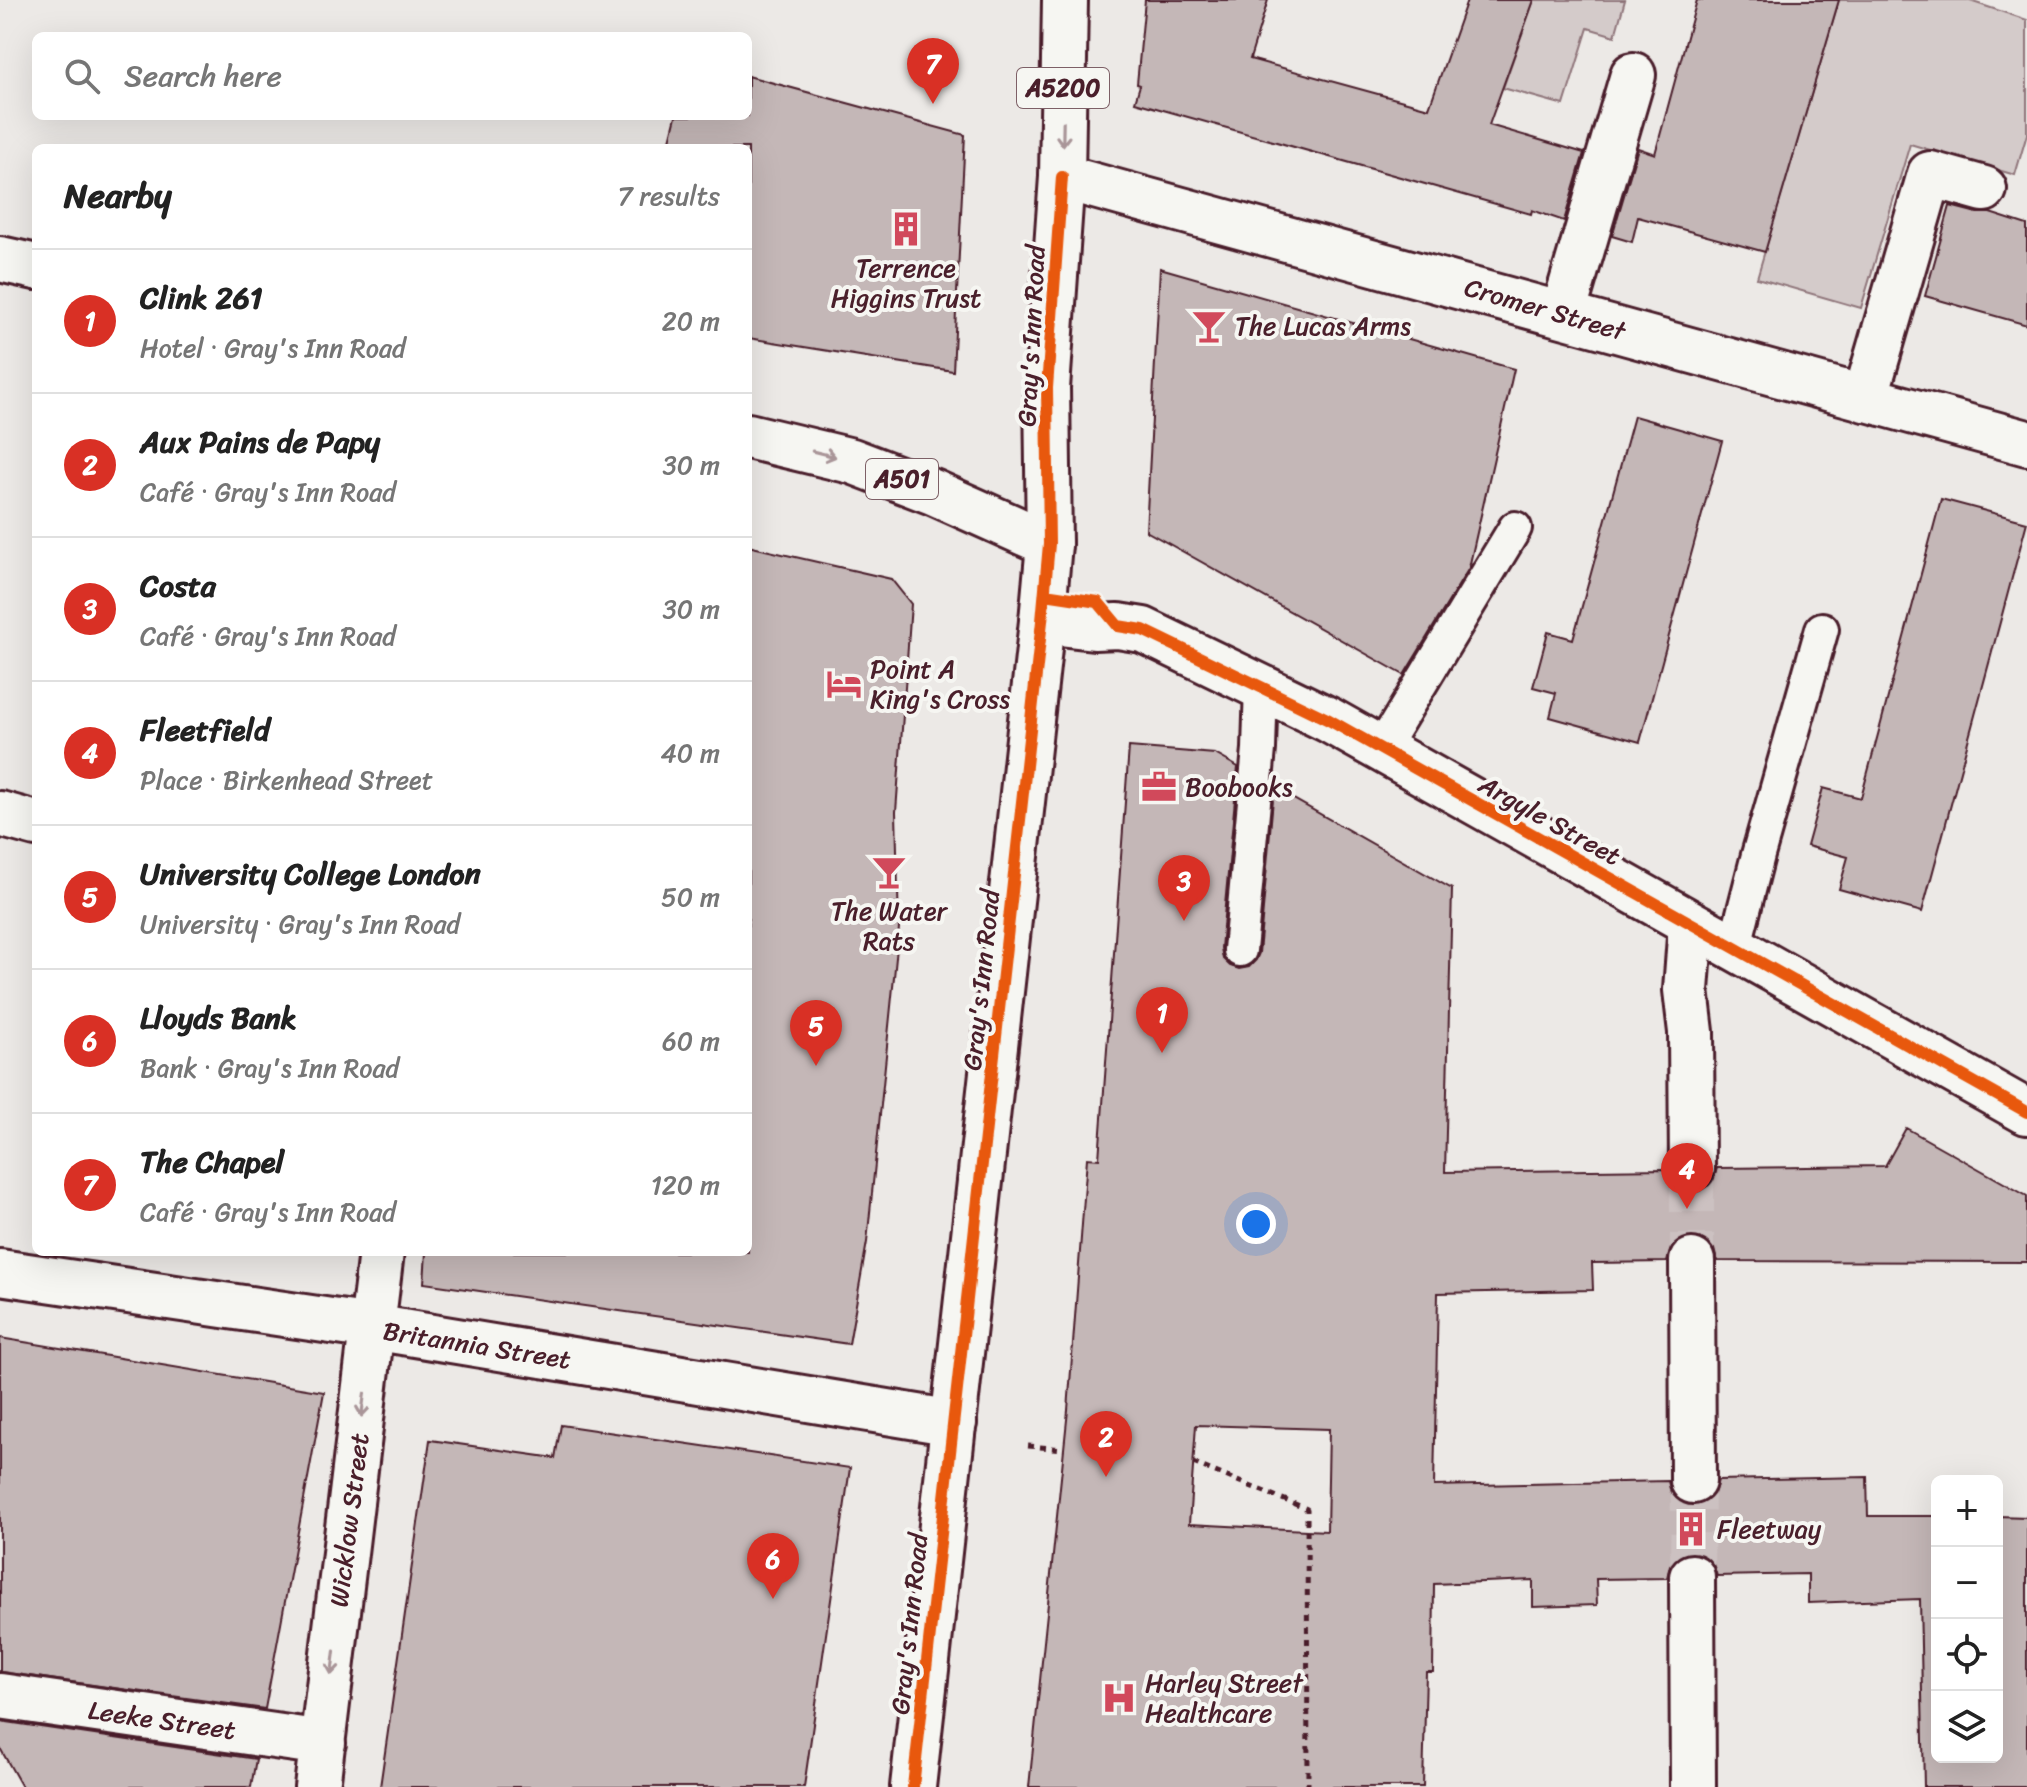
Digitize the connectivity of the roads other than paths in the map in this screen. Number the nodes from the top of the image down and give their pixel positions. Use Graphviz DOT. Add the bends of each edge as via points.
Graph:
graph roads {
  1 [pos="1065,0"];
  2 [pos="1633,75"];
  3 [pos="1062,177"];
  4 [pos="1984,189"];
  5 [pos="0,259"];
  6 [pos="32,266"];
  7 [pos="1563,314"];
  8 [pos="1865,399"];
  9 [pos="752,437"];
  10 [pos="2027,443"];
  11 [pos="1515,528"];
  12 [pos="1049,544"];
  13 [pos="1042,621"];
  14 [pos="1822,629"];
  15 [pos="1261,685"];
  16 [pos="1380,751"];
  17 [pos="0,814"];
  18 [pos="32,823"];
  19 [pos="1691,924"];
  20 [pos="1734,949"];
  21 [pos="1240,950"];
  22 [pos="2027,1112"];
  23 [pos="1692,1168"];
  24 [pos="381,1256"];
  25 [pos="1692,1261"];
  26 [pos="0,1272"];
  27 [pos="372,1327"];
  28 [pos="954,1423"];
  29 [pos="1693,1481"];
  30 [pos="1692,1577"];
  31 [pos="0,1696"];
  32 [pos="323,1743"];
  33 [pos="317,1787"];
  34 [pos="913,1787"];
  35 [pos="1693,1787"];
  1 -- 3 [label="main road, Gray's Inn Road / A5200, one-way"];
  2 -- 7 [label="main road"];
  3 -- 7 [label="main road, Cromer Street"];
  3 -- 12 [label="main road, Gray's Inn Road / A5200" via="1047,388"];
  4 -- 8 [label="main road" via="1930,174"];
  5 -- 6 [label="main road"];
  7 -- 8 [label="main road, Cromer Street"];
  8 -- 10 [label="main road, Cromer Street"];
  9 -- 12 [label="main road, A501, one-way" via="867,466"];
  11 -- 16 [label="lane"];
  12 -- 13 [label="main road, Gray's Inn Road"];
  13 -- 15 [label="main road, Argyle Street" via="1143,630"];
  13 -- 28 [label="main road, Gray's Inn Road"];
  14 -- 20 [label="lane"];
  15 -- 16 [label="main road, Argyle Street"];
  15 -- 21 [label="lane"];
  16 -- 19 [label="main road, Argyle Street"];
  17 -- 18 [label="main road"];
  19 -- 20 [label="main road, Argyle Street"];
  19 -- 23 [label="main road" via="1686,990"];
  20 -- 22 [label="main road, Argyle Street"];
  24 -- 27 [label="main road, Wicklow Street"];
  25 -- 29 [label="main road"];
  26 -- 27 [label="main road, Britannia Street"];
  27 -- 28 [label="main road, Britannia Street"];
  27 -- 32 [label="main road, Wicklow Street, one-way"];
  28 -- 34 [label="main road, Gray's Inn Road"];
  30 -- 35 [label="main road"];
  31 -- 32 [label="main road, Leeke Street"];
  32 -- 33 [label="main road, Wicklow Street"];
}
